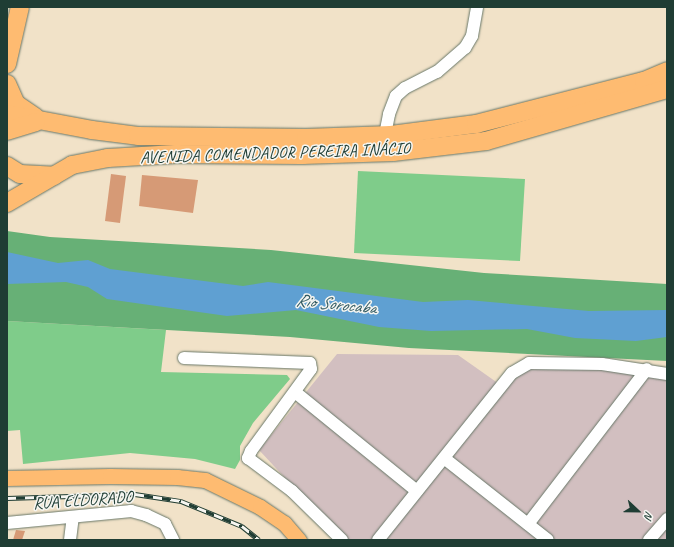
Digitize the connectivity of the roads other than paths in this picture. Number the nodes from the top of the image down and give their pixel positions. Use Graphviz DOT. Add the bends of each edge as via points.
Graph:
graph roads {
  1 [pos="20,7"];
  2 [pos="477,7"];
  3 [pos="7,64"];
  4 [pos="667,71"];
  5 [pos="7,84"];
  6 [pos="667,89"];
  7 [pos="7,114"];
  8 [pos="43,121"];
  9 [pos="7,131"];
  10 [pos="385,135"];
  11 [pos="7,166"];
  12 [pos="54,176"];
  13 [pos="7,204"];
  14 [pos="184,358"];
  15 [pos="647,370"];
  16 [pos="667,374"];
  17 [pos="295,392"];
  18 [pos="444,458"];
  19 [pos="7,478"];
  20 [pos="417,491"];
  21 [pos="73,517"];
  22 [pos="667,519"];
  23 [pos="7,523"];
  24 [pos="528,524"];
  25 [pos="70,540"];
  26 [pos="173,540"];
  27 [pos="299,540"];
  28 [pos="342,540"];
  29 [pos="378,540"];
  30 [pos="548,540"];
  31 [pos="649,540"];
  1 -- 3 [label="highway"];
  2 -- 10 [label="street" via="472,36 465,48 437,72 405,88 396,96"];
  4 -- 10 [label="highway, AVENIDA COMENDADOR PEREIRA INÁCIO" via="644,81 476,124"];
  5 -- 8 [label="highway" via="16,104"];
  6 -- 12 [label="highway, AVENIDA COMENDADOR PEREIRA INÁCIO" via="486,141 393,152 302,155 176,154 108,158 72,165"];
  7 -- 8 [label="highway, AVENIDA COMENDADOR PEREIRA INÁCIO"];
  8 -- 9 [label="highway"];
  8 -- 10 [label="highway, AVENIDA COMENDADOR PEREIRA INÁCIO" via="138,136 306,138"];
  11 -- 12 [label="highway" via="20,174"];
  12 -- 13 [label="highway, AVENIDA COMENDADOR PEREIRA INÁCIO"];
  14 -- 17 [label="street" via="310,363 311,369"];
  15 -- 16 [label="street"];
  15 -- 18 [label="street" via="602,364 529,364 512,373"];
  15 -- 24 [label="street"];
  17 -- 20 [label="street"];
  17 -- 28 [label="street" via="248,458 292,491"];
  18 -- 20 [label="street"];
  18 -- 24 [label="street"];
  19 -- 27 [label="main road" via="125,476 205,480 260,507 284,523"];
  20 -- 29 [label="street"];
  21 -- 23 [label="street, RUA ELDORADO"];
  21 -- 25 [label="street"];
  21 -- 26 [label="street, RUA ELDORADO" via="131,511 165,524"];
  22 -- 31 [label="street"];
  24 -- 30 [label="street"];
}
